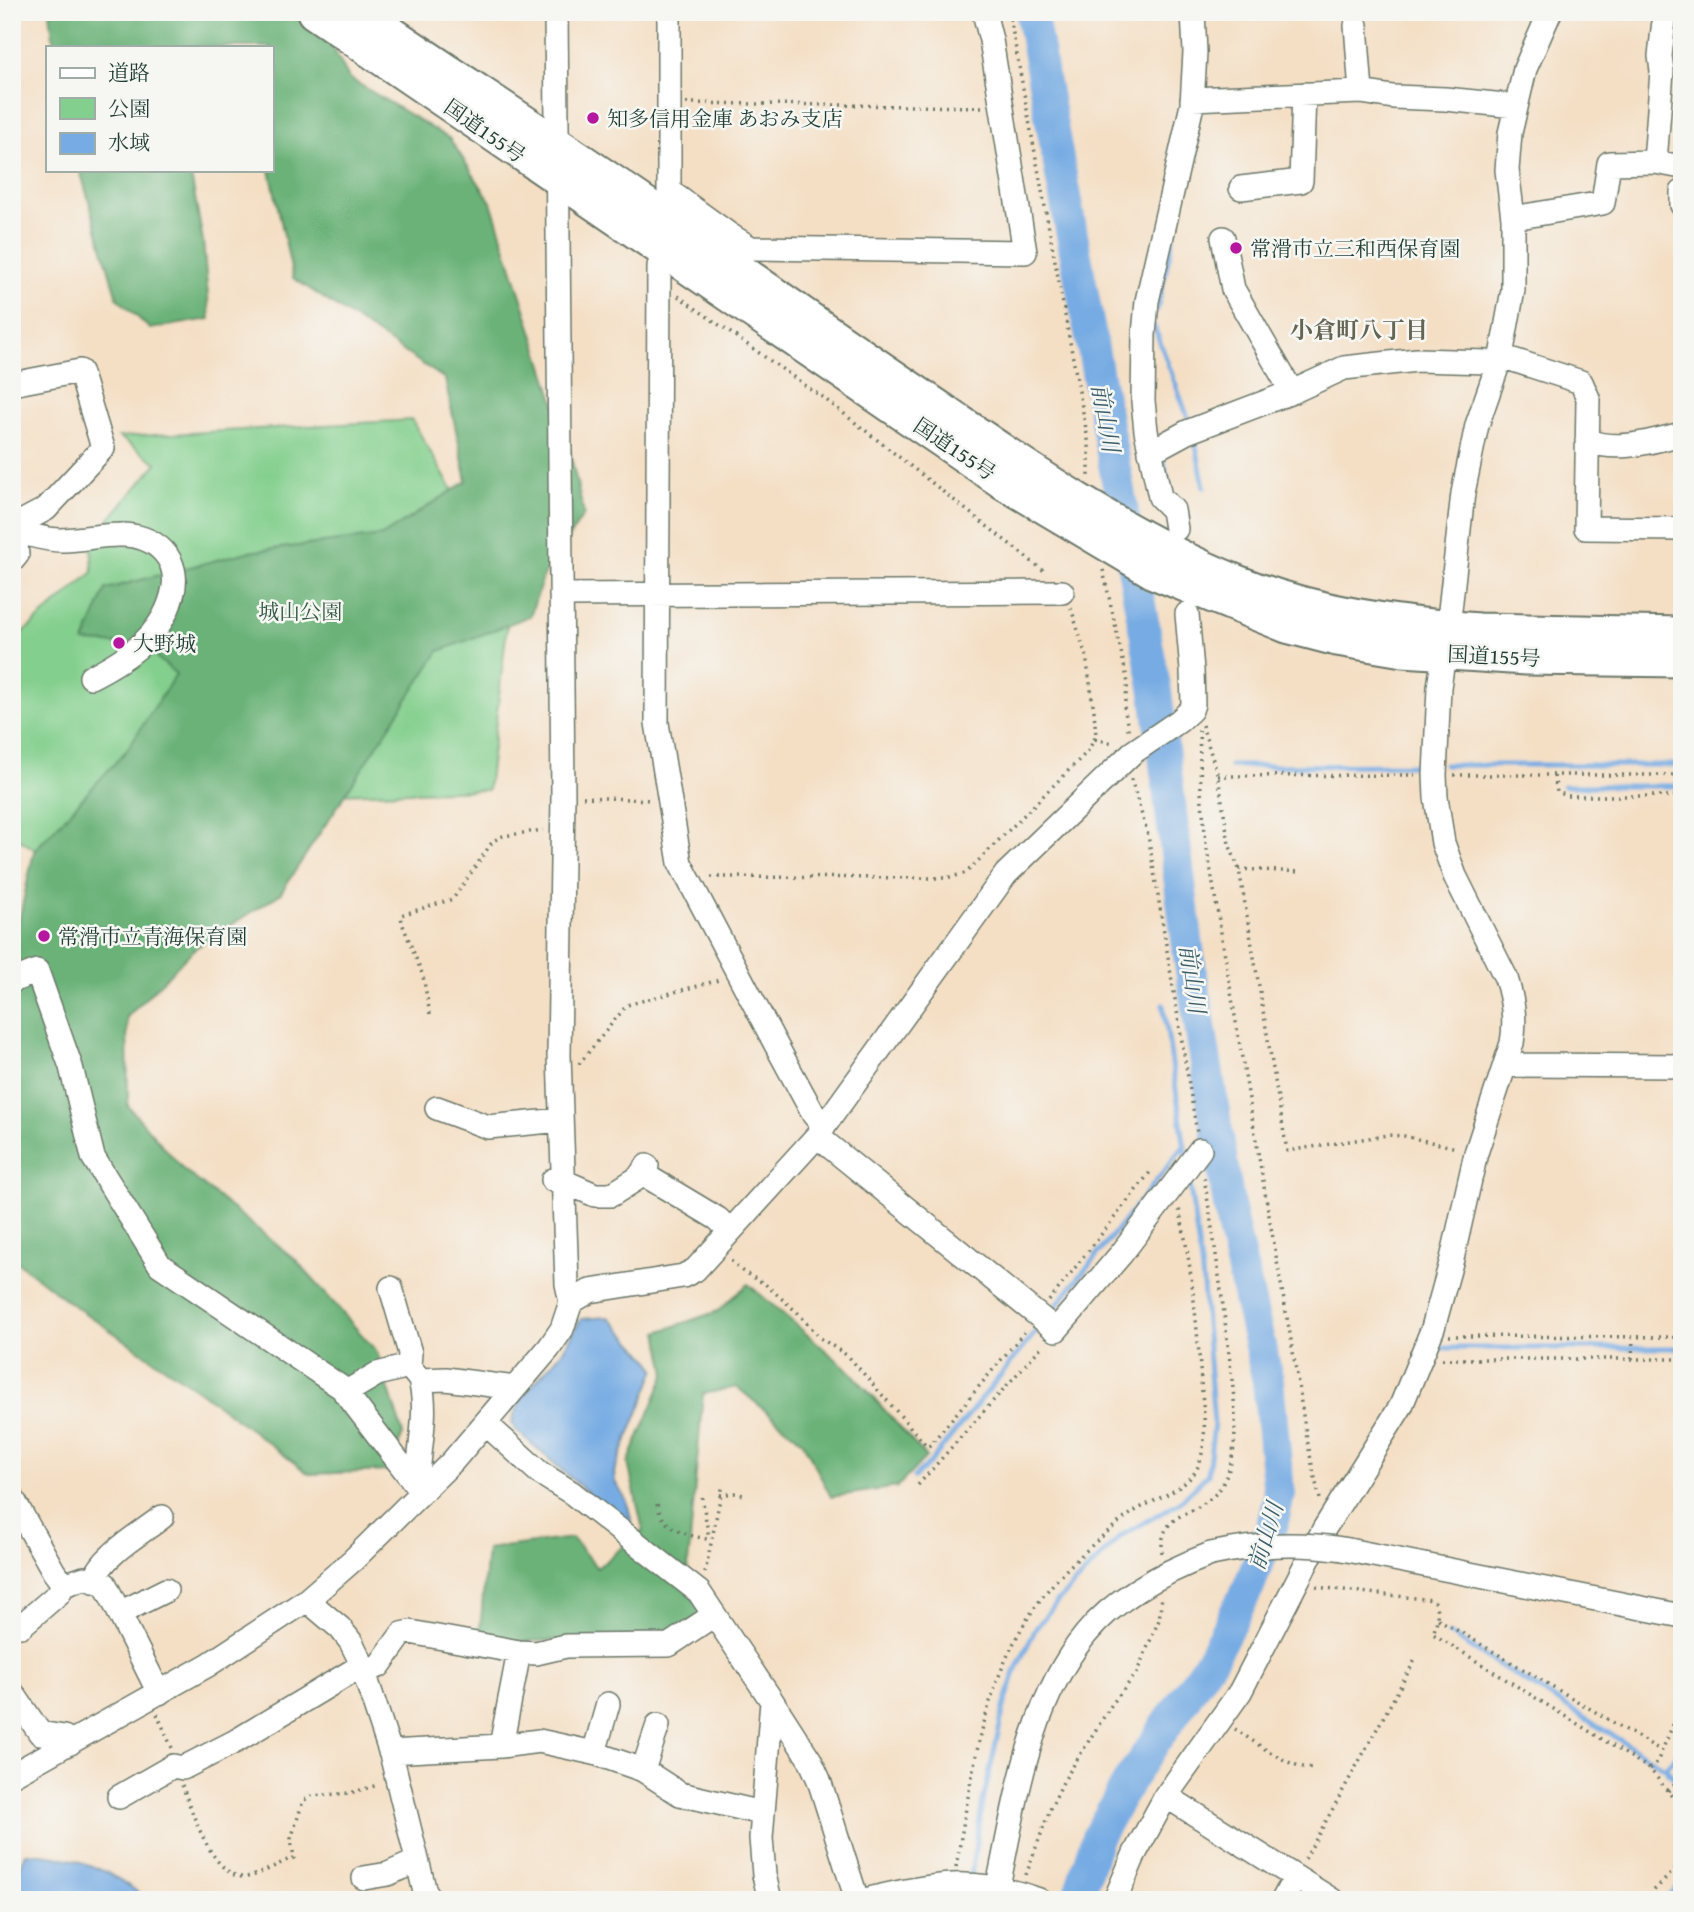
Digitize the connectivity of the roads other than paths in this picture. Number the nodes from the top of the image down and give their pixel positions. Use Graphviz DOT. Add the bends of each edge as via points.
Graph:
graph roads {
  1 [pos="314,12"];
  2 [pos="360,12"];
  3 [pos="556,12"];
  4 [pos="669,12"];
  5 [pos="984,12"];
  6 [pos="1193,12"];
  7 [pos="1550,12"];
  8 [pos="1665,12"];
  9 [pos="1356,25"];
  10 [pos="1361,92"];
  11 [pos="1304,93"];
  12 [pos="1192,99"];
  13 [pos="1515,106"];
  14 [pos="556,145"];
  15 [pos="1655,162"];
  16 [pos="1682,167"];
  17 [pos="558,180"];
  18 [pos="1241,188"];
  19 [pos="1682,192"];
  20 [pos="1682,205"];
  21 [pos="1513,218"];
  22 [pos="1223,238"];
  23 [pos="723,244"];
  24 [pos="667,251"];
  25 [pos="1499,360"];
  26 [pos="12,384"];
  27 [pos="1292,392"];
  28 [pos="1682,434"];
  29 [pos="1587,441"];
  30 [pos="1150,452"];
  31 [pos="1099,526"];
  32 [pos="12,528"];
  33 [pos="1682,529"];
  34 [pos="12,538"];
  35 [pos="1161,548"];
  36 [pos="12,561"];
  37 [pos="1062,592"];
  38 [pos="657,594"];
  39 [pos="561,595"];
  40 [pos="1187,614"];
  41 [pos="1682,634"];
  42 [pos="1446,641"];
  43 [pos="1682,660"];
  44 [pos="91,677"];
  45 [pos="12,981"];
  46 [pos="1506,1065"];
  47 [pos="1682,1066"];
  48 [pos="437,1108"];
  49 [pos="561,1120"];
  50 [pos="820,1132"];
  51 [pos="1200,1150"];
  52 [pos="556,1180"];
  53 [pos="724,1239"];
  54 [pos="391,1289"];
  55 [pos="571,1302"];
  56 [pos="414,1373"];
  57 [pos="514,1388"];
  58 [pos="345,1392"];
  59 [pos="485,1423"];
  60 [pos="418,1486"];
  61 [pos="12,1497"];
  62 [pos="162,1517"];
  63 [pos="94,1581"];
  64 [pos="64,1585"];
  65 [pos="166,1590"];
  66 [pos="307,1600"];
  67 [pos="120,1613"];
  68 [pos="714,1615"];
  69 [pos="1682,1616"];
  70 [pos="12,1619"];
  71 [pos="519,1652"];
  72 [pos="362,1668"];
  73 [pos="12,1692"];
  74 [pos="155,1696"];
  75 [pos="772,1701"];
  76 [pos="608,1704"];
  77 [pos="658,1725"];
  78 [pos="70,1743"];
  79 [pos="501,1746"];
  80 [pos="390,1752"];
  81 [pos="594,1753"];
  82 [pos="643,1770"];
  83 [pos="12,1775"];
  84 [pos="1166,1796"];
  85 [pos="119,1797"];
  86 [pos="762,1813"];
  87 [pos="417,1861"];
  88 [pos="1295,1877"];
  89 [pos="364,1878"];
  90 [pos="996,1894"];
  91 [pos="1032,1897"];
  92 [pos="431,1900"];
  93 [pos="770,1900"];
  94 [pos="857,1900"];
  95 [pos="866,1900"];
  96 [pos="1115,1900"];
  97 [pos="1283,1900"];
  98 [pos="1332,1900"];
  1 -- 17 [label="highway, 国道155号"];
  2 -- 14 [label="highway, 国道155号"];
  3 -- 14 [label="street"];
  4 -- 23 [label="street" via="668,191"];
  5 -- 23 [label="street" via="1025,252"];
  6 -- 12 [label="street"];
  7 -- 13 [label="street" via="1525,69"];
  8 -- 15 [label="street"];
  9 -- 10 [label="street"];
  10 -- 11 [label="street"];
  10 -- 13 [label="street"];
  11 -- 12 [label="street"];
  11 -- 18 [label="street" via="1301,181"];
  12 -- 30 [label="street" via="1146,312 1143,401"];
  13 -- 21 [label="street" via="1507,170"];
  14 -- 17 [label="street"];
  14 -- 23 [label="highway, 国道155号"];
  15 -- 16 [label="street"];
  15 -- 21 [label="street" via="1609,163 1603,202"];
  17 -- 24 [label="highway, 国道155号"];
  17 -- 39 [label="street"];
  19 -- 20 [label="street"];
  21 -- 25 [label="street" via="1513,290"];
  22 -- 27 [label="street" via="1233,289"];
  23 -- 31 [label="highway, 国道155号" via="835,339"];
  24 -- 31 [label="highway, 国道155号" via="1003,482"];
  24 -- 38 [label="street" via="659,266"];
  25 -- 27 [label="street" via="1417,360 1344,368"];
  25 -- 29 [label="street" via="1581,382 1588,398"];
  25 -- 42 [label="street" via="1477,425 1463,493"];
  26 -- 32 [label="street" via="80,370 103,448 46,509"];
  27 -- 30 [label="street" via="1187,432"];
  28 -- 29 [label="street" via="1615,447"];
  29 -- 33 [label="street" via="1586,528"];
  30 -- 35 [label="street" via="1160,497 1173,510"];
  31 -- 35 [label="highway, 国道155号"];
  32 -- 44 [label="street" via="58,540 122,534 152,542 165,551 173,565 170,607 158,628 119,663"];
  34 -- 36 [label="street" via="17,555"];
  35 -- 42 [label="highway, 国道155号" via="1239,583"];
  37 -- 38 [label="street"];
  38 -- 39 [label="street"];
  38 -- 50 [label="street" via="657,723 680,863"];
  39 -- 49 [label="street"];
  40 -- 50 [label="street" via="1186,712 1137,750 1006,874"];
  41 -- 42 [label="highway, 国道155号"];
  42 -- 43 [label="highway, 国道155号" via="1526,658"];
  42 -- 46 [label="street" via="1435,775 1439,823 1455,876 1511,995 1515,1027"];
  45 -- 58 [label="street" via="37,971 71,1067 93,1157 160,1265"];
  46 -- 47 [label="street"];
  46 -- 84 [label="street" via="1476,1153 1427,1344 1401,1406 1332,1517 1240,1692"];
  48 -- 49 [label="street" via="488,1127"];
  49 -- 52 [label="street"];
  50 -- 51 [label="street" via="1047,1323 1122,1253"];
  50 -- 53 [label="street"];
  52 -- 53 [label="street" via="595,1195 611,1195 645,1170 718,1219"];
  52 -- 55 [label="street"];
  53 -- 55 [label="street" via="695,1270 683,1276 590,1291"];
  54 -- 56 [label="street"];
  55 -- 57 [label="street" via="556,1339"];
  56 -- 57 [label="street"];
  56 -- 58 [label="street" via="377,1374"];
  56 -- 60 [label="street" via="423,1391"];
  57 -- 59 [label="street"];
  58 -- 60 [label="street"];
  59 -- 60 [label="street" via="452,1462"];
  59 -- 68 [label="street" via="540,1473 699,1592"];
  60 -- 66 [label="street" via="353,1560"];
  61 -- 64 [label="street"];
  62 -- 63 [label="street" via="106,1561"];
  63 -- 64 [label="street" via="84,1578"];
  63 -- 67 [label="street" via="105,1584"];
  64 -- 70 [label="street" via="21,1626"];
  65 -- 67 [label="street"];
  66 -- 72 [label="street" via="340,1628"];
  66 -- 74 [label="street"];
  67 -- 74 [label="street"];
  68 -- 71 [label="street" via="669,1645 566,1646"];
  68 -- 75 [label="street"];
  69 -- 90 [label="street, bridge" via="1308,1544 1211,1554 1180,1566 1138,1590 1087,1633 1065,1666 1032,1738"];
  71 -- 72 [label="street" via="410,1632 402,1634 379,1666"];
  71 -- 79 [label="street"];
  72 -- 80 [label="street"];
  72 -- 85 [label="street" via="236,1741 183,1768 173,1766"];
  73 -- 78 [label="street" via="40,1733"];
  74 -- 78 [label="street"];
  75 -- 86 [label="street"];
  75 -- 94 [label="street" via="819,1780"];
  76 -- 81 [label="street"];
  77 -- 82 [label="street"];
  78 -- 83 [label="street"];
  79 -- 80 [label="street"];
  79 -- 81 [label="street" via="539,1741"];
  80 -- 87 [label="street"];
  81 -- 82 [label="street"];
  82 -- 86 [label="street" via="680,1794"];
  84 -- 88 [label="street"];
  84 -- 96 [label="street"];
  86 -- 93 [label="street" via="764,1875"];
  87 -- 89 [label="street" via="388,1874"];
  87 -- 92 [label="street"];
  88 -- 97 [label="street"];
  88 -- 98 [label="street"];
  90 -- 91 [label="street"];
  90 -- 95 [label="street" via="965,1883"];
}
